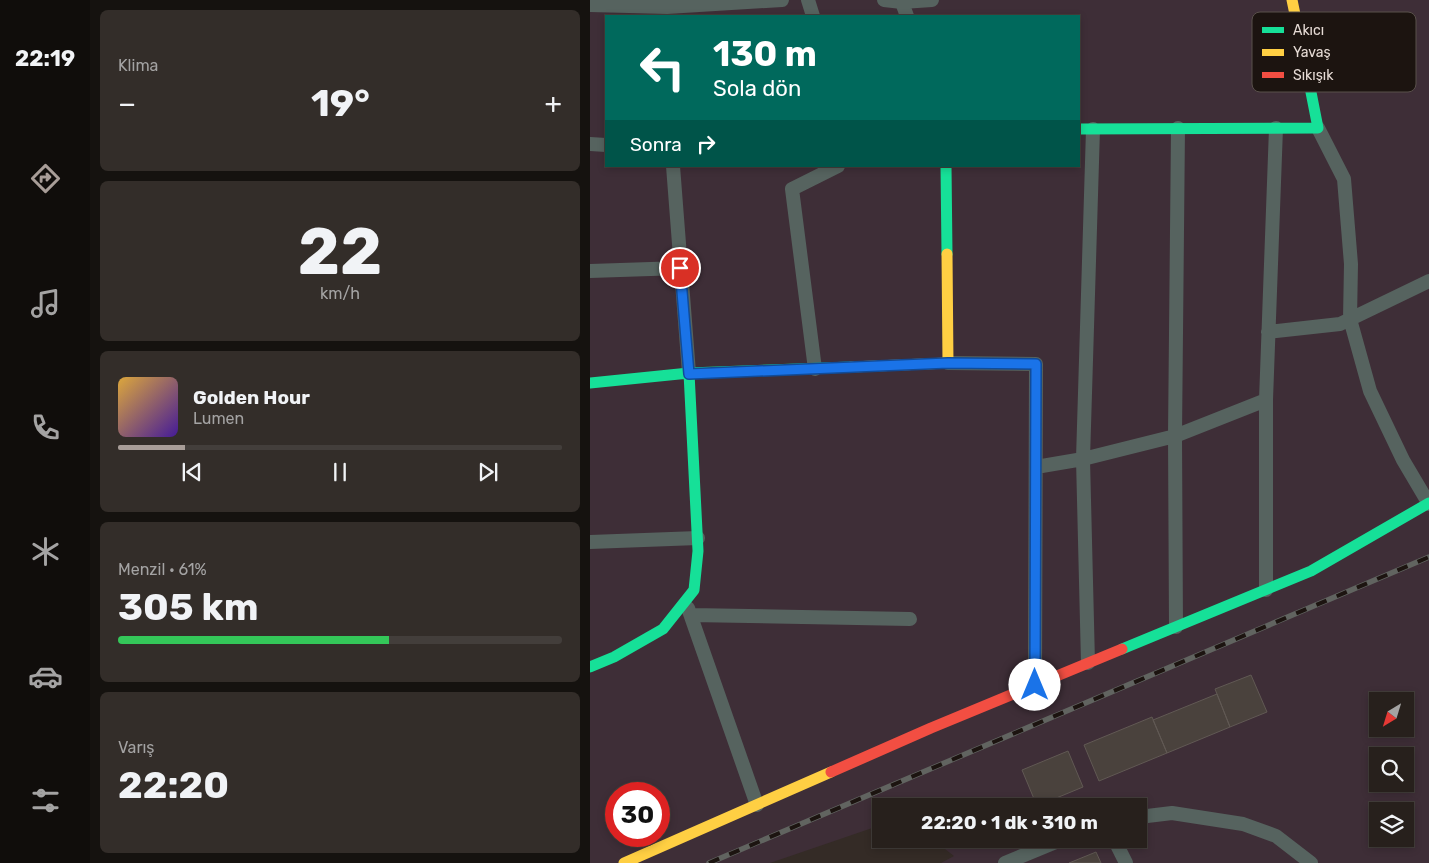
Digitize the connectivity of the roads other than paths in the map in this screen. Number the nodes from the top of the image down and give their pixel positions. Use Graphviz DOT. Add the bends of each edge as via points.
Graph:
graph roads {
  1 [pos="782,0"];
  2 [pos="808,0"];
  3 [pos="884,0"];
  4 [pos="932,0"];
  5 [pos="901,1"];
  6 [pos="590,5"];
  7 [pos="667,8"];
  8 [pos="812,15"];
  9 [pos="906,15"];
  10 [pos="1311,92"];
  11 [pos="1178,128"];
  12 [pos="1276,128"];
  13 [pos="1318,128"];
  14 [pos="1080,129"];
  15 [pos="1094,129"];
  16 [pos="590,144"];
  17 [pos="605,145"];
  18 [pos="673,167"];
  19 [pos="836,167"];
  20 [pos="946,167"];
  21 [pos="680,268"];
  22 [pos="590,270"];
  23 [pos="1429,281"];
  24 [pos="1350,319"];
  25 [pos="1268,332"];
  26 [pos="948,363"];
  27 [pos="815,369"];
  28 [pos="689,374"];
  29 [pos="590,383"];
  30 [pos="1266,400"];
  31 [pos="1175,436"];
  32 [pos="1083,459"];
  33 [pos="1036,467"];
  34 [pos="1429,504"];
  35 [pos="698,538"];
  36 [pos="590,542"];
  37 [pos="1266,590"];
  38 [pos="686,600"];
  39 [pos="691,615"];
  40 [pos="910,619"];
  41 [pos="1176,627"];
  42 [pos="1088,663"];
  43 [pos="590,667"];
  44 [pos="1035,685"];
  45 [pos="757,805"];
  46 [pos="1147,816"];
  47 [pos="1041,848"];
  48 [pos="1118,848"];
  49 [pos="624,863"];
  50 [pos="1005,863"];
  51 [pos="1126,863"];
  52 [pos="1310,863"];
  1 -- 7 [label="street"];
  2 -- 8 [label="street"];
  3 -- 5 [label="street"];
  4 -- 5 [label="street"];
  5 -- 9 [label="street"];
  6 -- 7 [label="street"];
  10 -- 13 [label="street"];
  11 -- 12 [label="street"];
  11 -- 15 [label="street"];
  11 -- 31 [label="street"];
  12 -- 13 [label="street"];
  12 -- 25 [label="street"];
  13 -- 24 [label="street" via="1344,179 1351,264"];
  14 -- 15 [label="street"];
  15 -- 32 [label="street"];
  16 -- 17 [label="street"];
  18 -- 21 [label="street"];
  19 -- 27 [label="street" via="792,189"];
  20 -- 26 [label="street"];
  21 -- 22 [label="street"];
  21 -- 28 [label="street"];
  23 -- 24 [label="street"];
  24 -- 25 [label="street" via="1340,324"];
  24 -- 34 [label="street" via="1370,390 1403,460"];
  25 -- 30 [label="street"];
  26 -- 27 [label="street"];
  26 -- 33 [label="street" via="1036,364"];
  27 -- 28 [label="street"];
  28 -- 29 [label="street"];
  28 -- 35 [label="street"];
  30 -- 31 [label="street"];
  30 -- 37 [label="street"];
  31 -- 32 [label="street"];
  31 -- 41 [label="street"];
  32 -- 33 [label="street"];
  32 -- 42 [label="street"];
  33 -- 44 [label="street"];
  34 -- 37 [label="street" via="1311,571"];
  35 -- 36 [label="street"];
  35 -- 38 [label="street" via="694,590"];
  37 -- 41 [label="street"];
  38 -- 39 [label="street"];
  38 -- 43 [label="street" via="663,629"];
  39 -- 40 [label="street"];
  39 -- 45 [label="street"];
  41 -- 42 [label="street"];
  42 -- 44 [label="street"];
  44 -- 45 [label="street"];
  45 -- 49 [label="street"];
  46 -- 52 [label="street" via="1172,813 1243,824 1276,836"];
  47 -- 50 [label="street"];
  48 -- 51 [label="street"];
}
